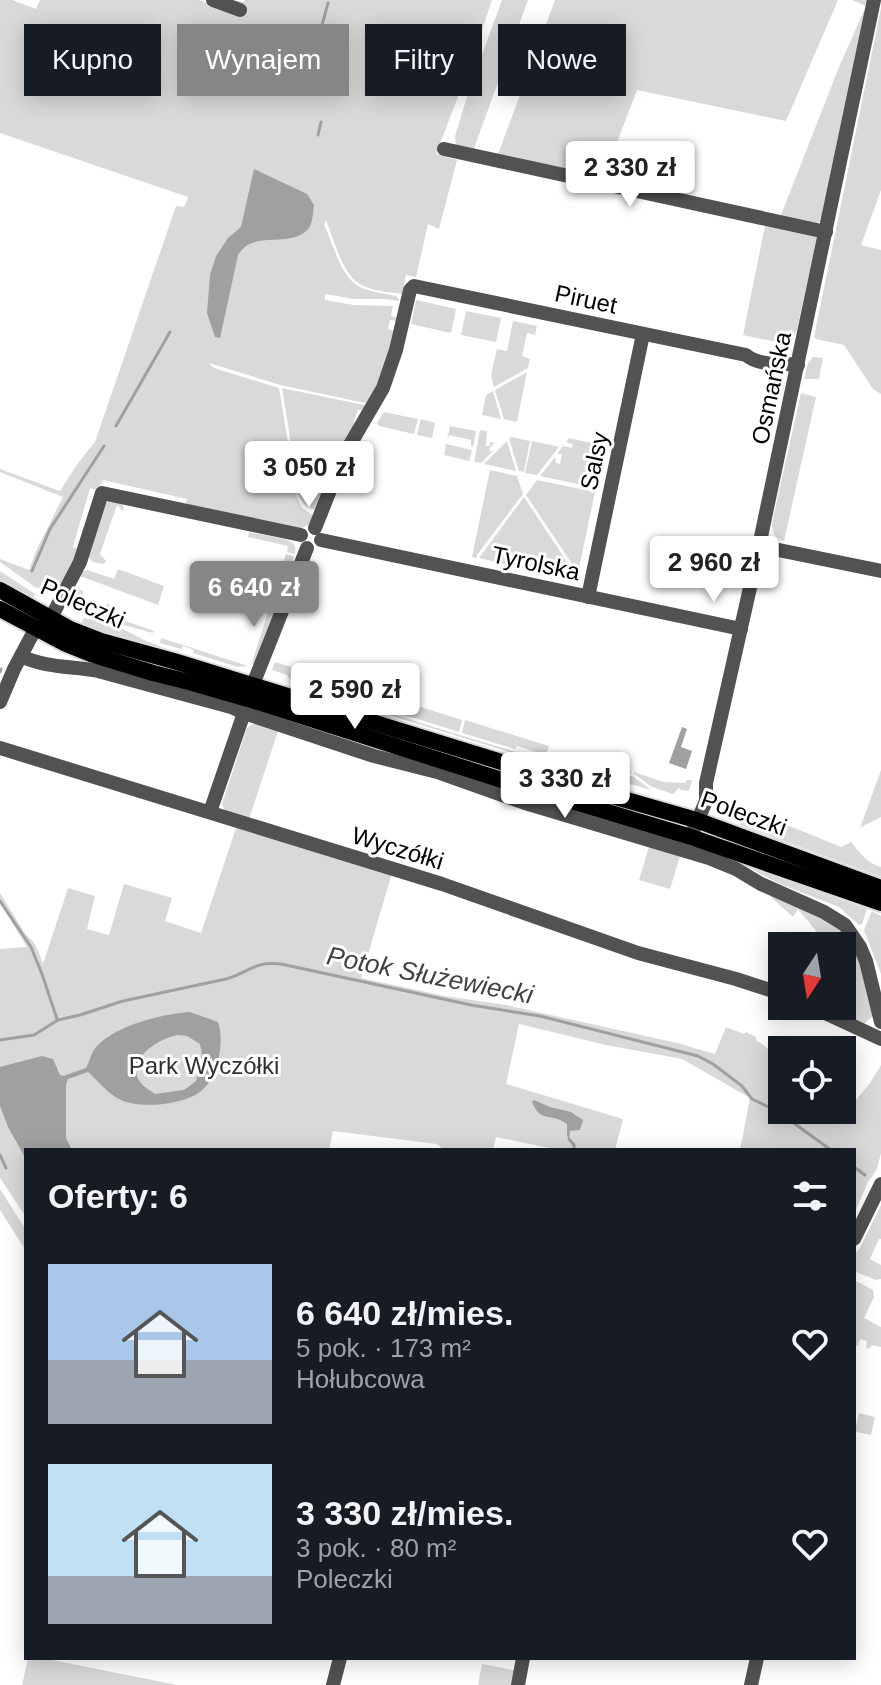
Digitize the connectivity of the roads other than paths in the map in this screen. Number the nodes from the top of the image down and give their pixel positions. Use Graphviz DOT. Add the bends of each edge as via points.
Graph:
graph roads {
  1 [pos="213,0"];
  2 [pos="874,0"];
  3 [pos="240,10"];
  4 [pos="444,149"];
  5 [pos="826,232"];
  6 [pos="643,334"];
  7 [pos="794,364"];
  8 [pos="311,538"];
  9 [pos="759,546"];
  10 [pos="881,571"];
  11 [pos="0,590"];
  12 [pos="588,597"];
  13 [pos="0,609"];
  14 [pos="44,623"];
  15 [pos="741,629"];
  16 [pos="21,656"];
  17 [pos="252,687"];
  18 [pos="0,702"];
  19 [pos="244,713"];
  20 [pos="0,748"];
  21 [pos="210,812"];
  22 [pos="693,828"];
  23 [pos="881,888"];
  24 [pos="881,903"];
  25 [pos="768,989"];
  26 [pos="841,1020"];
  27 [pos="881,1022"];
  28 [pos="881,1038"];
  29 [pos="881,1184"];
  30 [pos="856,1235"];
  31 [pos="339,1660"];
  32 [pos="523,1660"];
  33 [pos="757,1660"];
  34 [pos="333,1685"];
  35 [pos="518,1685"];
  36 [pos="751,1685"];
  1 -- 3 [label="street"];
  2 -- 5 [label="street, Osmańska"];
  4 -- 5 [label="street"];
  5 -- 7 [label="street, Osmańska"];
  6 -- 7 [label="street, Piruet"];
  6 -- 8 [label="street, Piruet" via="411,287 383,388 344,455"];
  6 -- 12 [label="street, Salsy"];
  7 -- 9 [label="street, Osmańska"];
  8 -- 12 [label="street, Tyrolska"];
  8 -- 14 [label="street, Tyrolska" via="102,493 84,554"];
  8 -- 17 [label="street"];
  9 -- 10 [label="street"];
  9 -- 15 [label="street, Osmańska"];
  11 -- 14 [label="main road, Poleczki"];
  12 -- 15 [label="street, Tyrolska"];
  13 -- 14 [label="main road, Poleczki"];
  14 -- 16 [label="street"];
  14 -- 17 [label="main road, Poleczki"];
  14 -- 22 [label="main road, Poleczki" via="68,645 122,664 524,787"];
  15 -- 22 [label="street, Osmańska" via="706,801"];
  16 -- 18 [label="street"];
  16 -- 19 [label="street" via="36,664 98,671"];
  17 -- 22 [label="main road, Poleczki" via="602,793"];
  19 -- 21 [label="street"];
  19 -- 27 [label="street" via="736,869 845,925 866,961"];
  20 -- 21 [label="street, Wyczółki"];
  21 -- 25 [label="street, Wyczółki" via="442,884 638,953"];
  22 -- 23 [label="main road, Poleczki"];
  22 -- 24 [label="main road, Poleczki"];
  26 -- 28 [label="street"];
  29 -- 30 [label="street"];
  31 -- 34 [label="street"];
  32 -- 35 [label="street"];
  33 -- 36 [label="street"];
}
